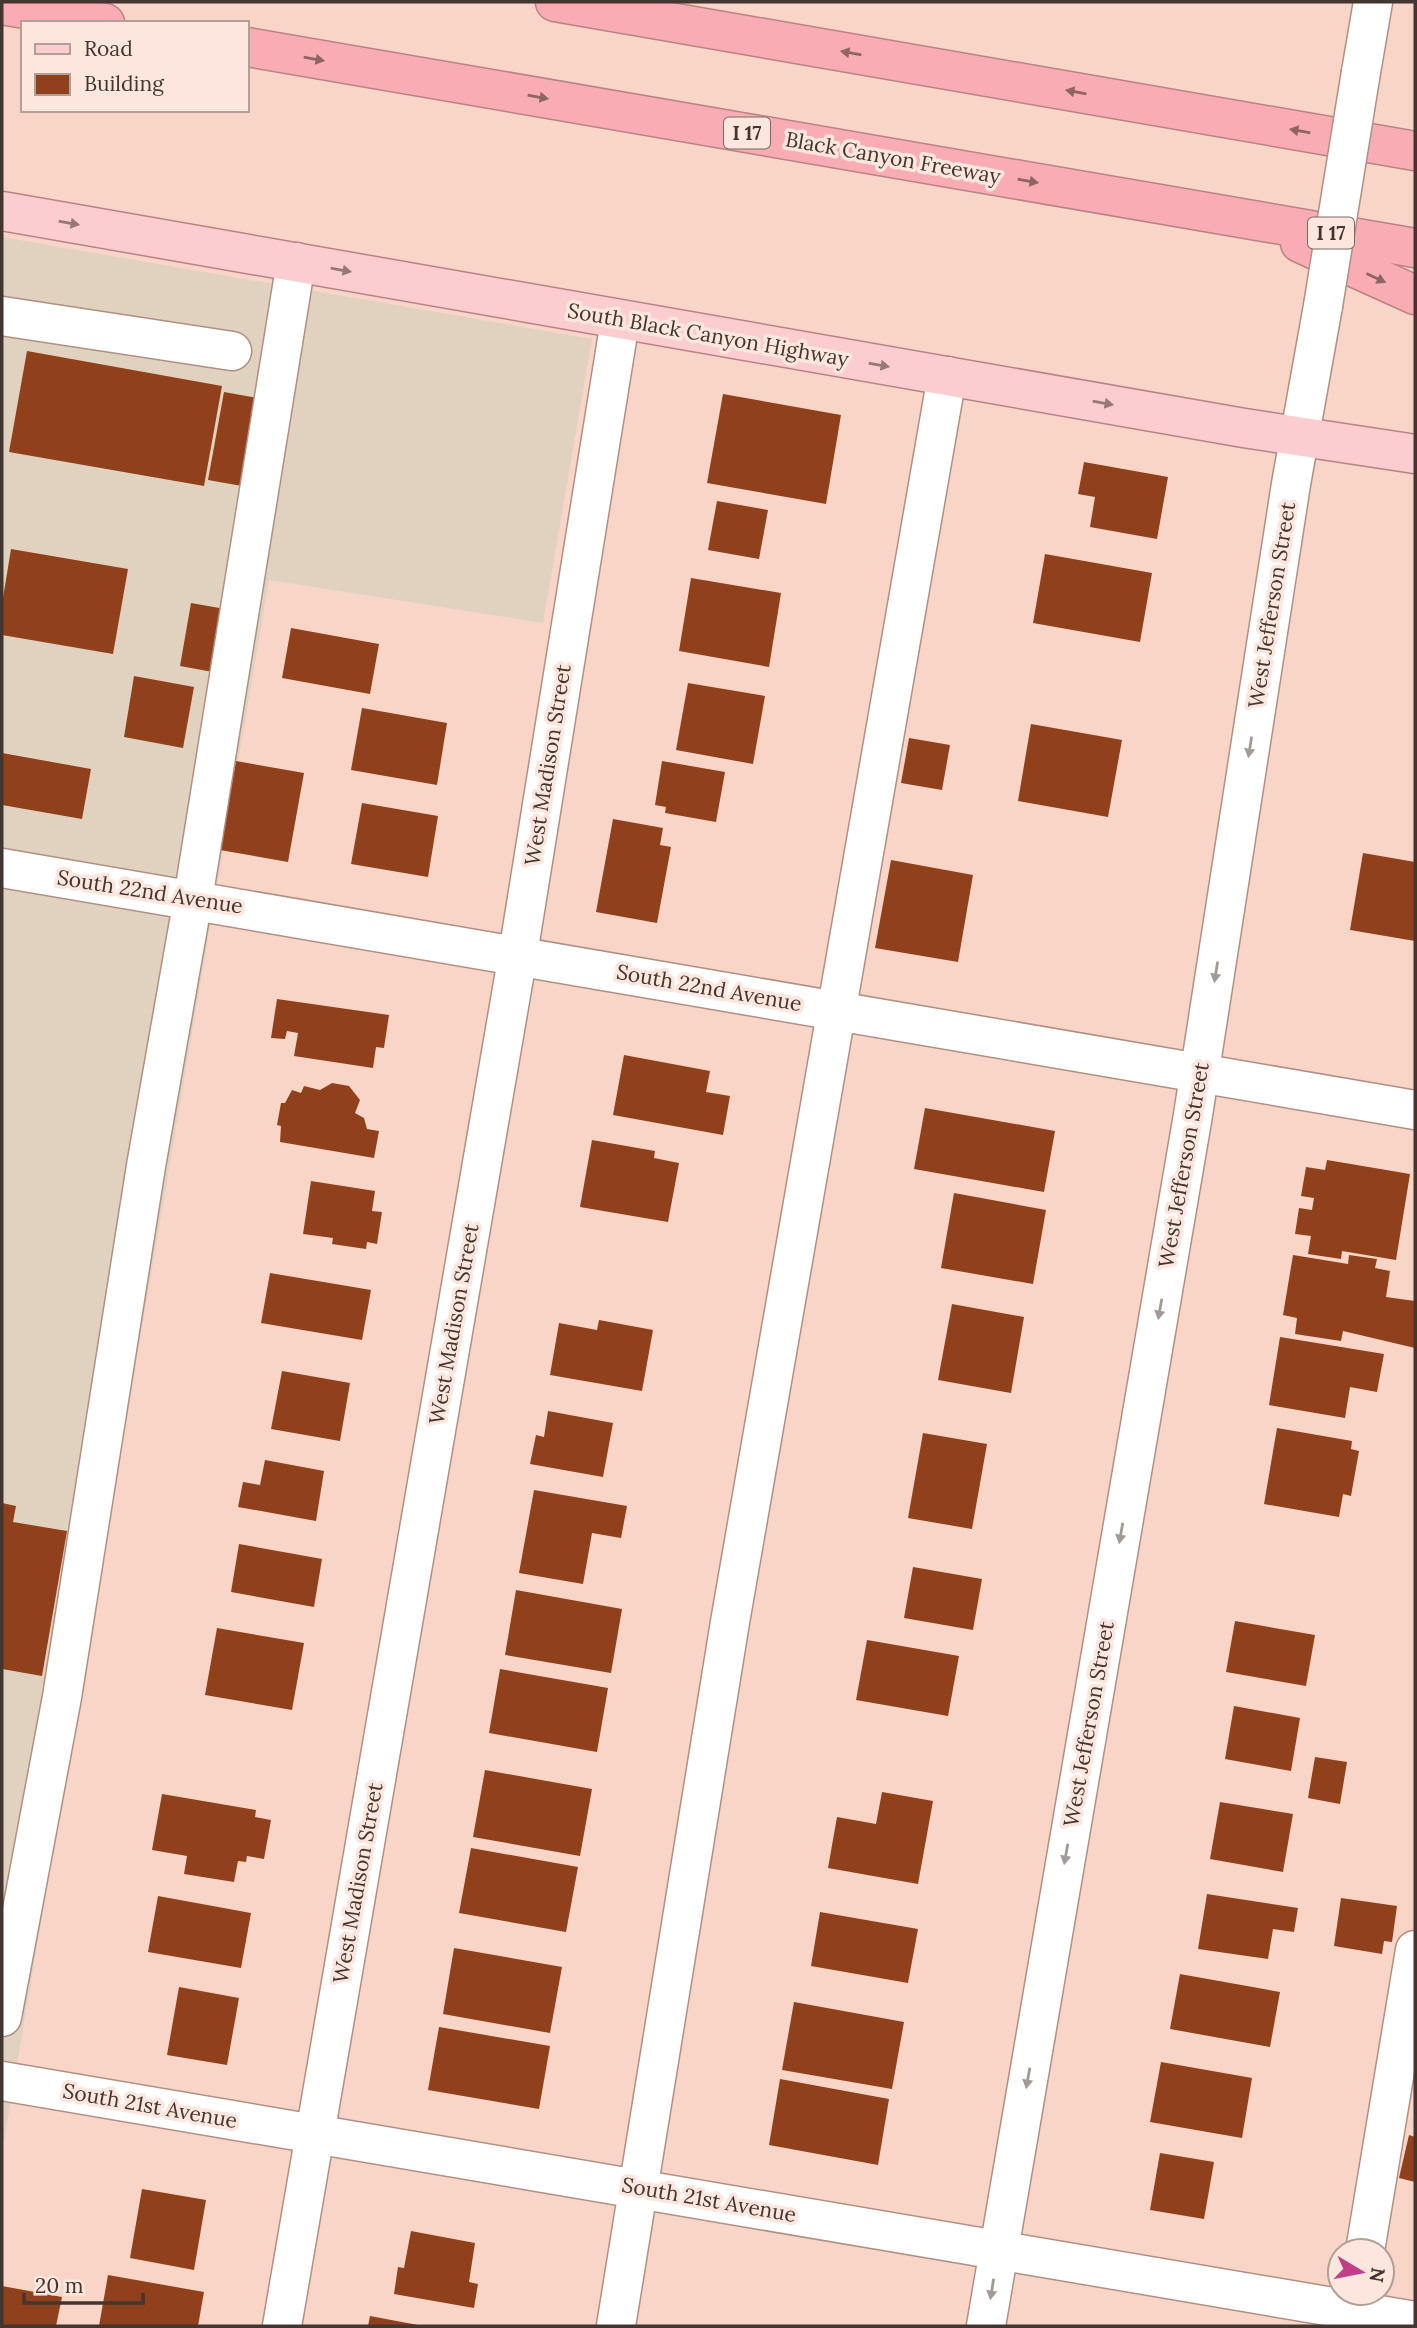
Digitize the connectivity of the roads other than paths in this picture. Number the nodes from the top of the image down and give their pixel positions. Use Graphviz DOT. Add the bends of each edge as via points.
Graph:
graph roads {
  1 [pos="555,2"];
  2 [pos="2,5"];
  3 [pos="1371,11"];
  4 [pos="94,21"];
  5 [pos="248,47"];
  6 [pos="1415,150"];
  7 [pos="2,211"];
  8 [pos="1248,219"];
  9 [pos="1415,248"];
  10 [pos="296,262"];
  11 [pos="1415,295"];
  12 [pos="2,316"];
  13 [pos="620,320"];
  14 [pos="232,351"];
  15 [pos="947,376"];
  16 [pos="1300,436"];
  17 [pos="1415,454"];
  18 [pos="2,868"];
  19 [pos="193,899"];
  20 [pos="518,954"];
  21 [pos="838,1011"];
  22 [pos="1199,1072"];
  23 [pos="1415,1110"];
  24 [pos="1415,1950"];
  25 [pos="2,2017"];
  26 [pos="2,2081"];
  27 [pos="315,2134"];
  28 [pos="639,2188"];
  29 [pos="1367,2237"];
  30 [pos="998,2251"];
  31 [pos="1355,2310"];
  32 [pos="1415,2321"];
  33 [pos="282,2326"];
  34 [pos="616,2326"];
  35 [pos="986,2326"];
  6 -- 1 [label="highway, one-way"];
  2 -- 4 [label="highway"];
  3 -- 16 [label="street, West Jefferson Street, bridge"];
  5 -- 8 [label="highway, Black Canyon Freeway / I 17, one-way"];
  7 -- 10 [label="main road, South Black Canyon Highway, one-way"];
  8 -- 9 [label="highway, Black Canyon Freeway / I 17"];
  8 -- 11 [label="highway, one-way"];
  10 -- 13 [label="main road, South Black Canyon Highway, one-way"];
  10 -- 19 [label="street"];
  12 -- 14 [label="street"];
  13 -- 15 [label="main road, South Black Canyon Highway, one-way"];
  13 -- 20 [label="street, West Madison Street"];
  15 -- 16 [label="main road, South Black Canyon Highway, one-way"];
  15 -- 21 [label="street"];
  16 -- 17 [label="main road, South Black Canyon Highway"];
  16 -- 22 [label="street, West Jefferson Street, one-way"];
  18 -- 19 [label="street, South 22nd Avenue"];
  19 -- 20 [label="street, South 22nd Avenue"];
  19 -- 25 [label="street" via="62,1697"];
  20 -- 21 [label="street, South 22nd Avenue"];
  20 -- 27 [label="street, West Madison Street"];
  21 -- 22 [label="street, South 22nd Avenue"];
  21 -- 28 [label="street" via="730,1622"];
  22 -- 23 [label="street, South 22nd Avenue"];
  22 -- 30 [label="street, West Jefferson Street, one-way"];
  24 -- 29 [label="street"];
  26 -- 27 [label="street, South 21st Avenue"];
  27 -- 28 [label="street, South 21st Avenue"];
  27 -- 33 [label="street, West Madison Street"];
  28 -- 30 [label="street, South 21st Avenue"];
  28 -- 34 [label="street"];
  30 -- 31 [label="street, South 21st Avenue"];
  30 -- 35 [label="street, West Jefferson Street, one-way"];
  31 -- 32 [label="street, South 21st Avenue"];
}
